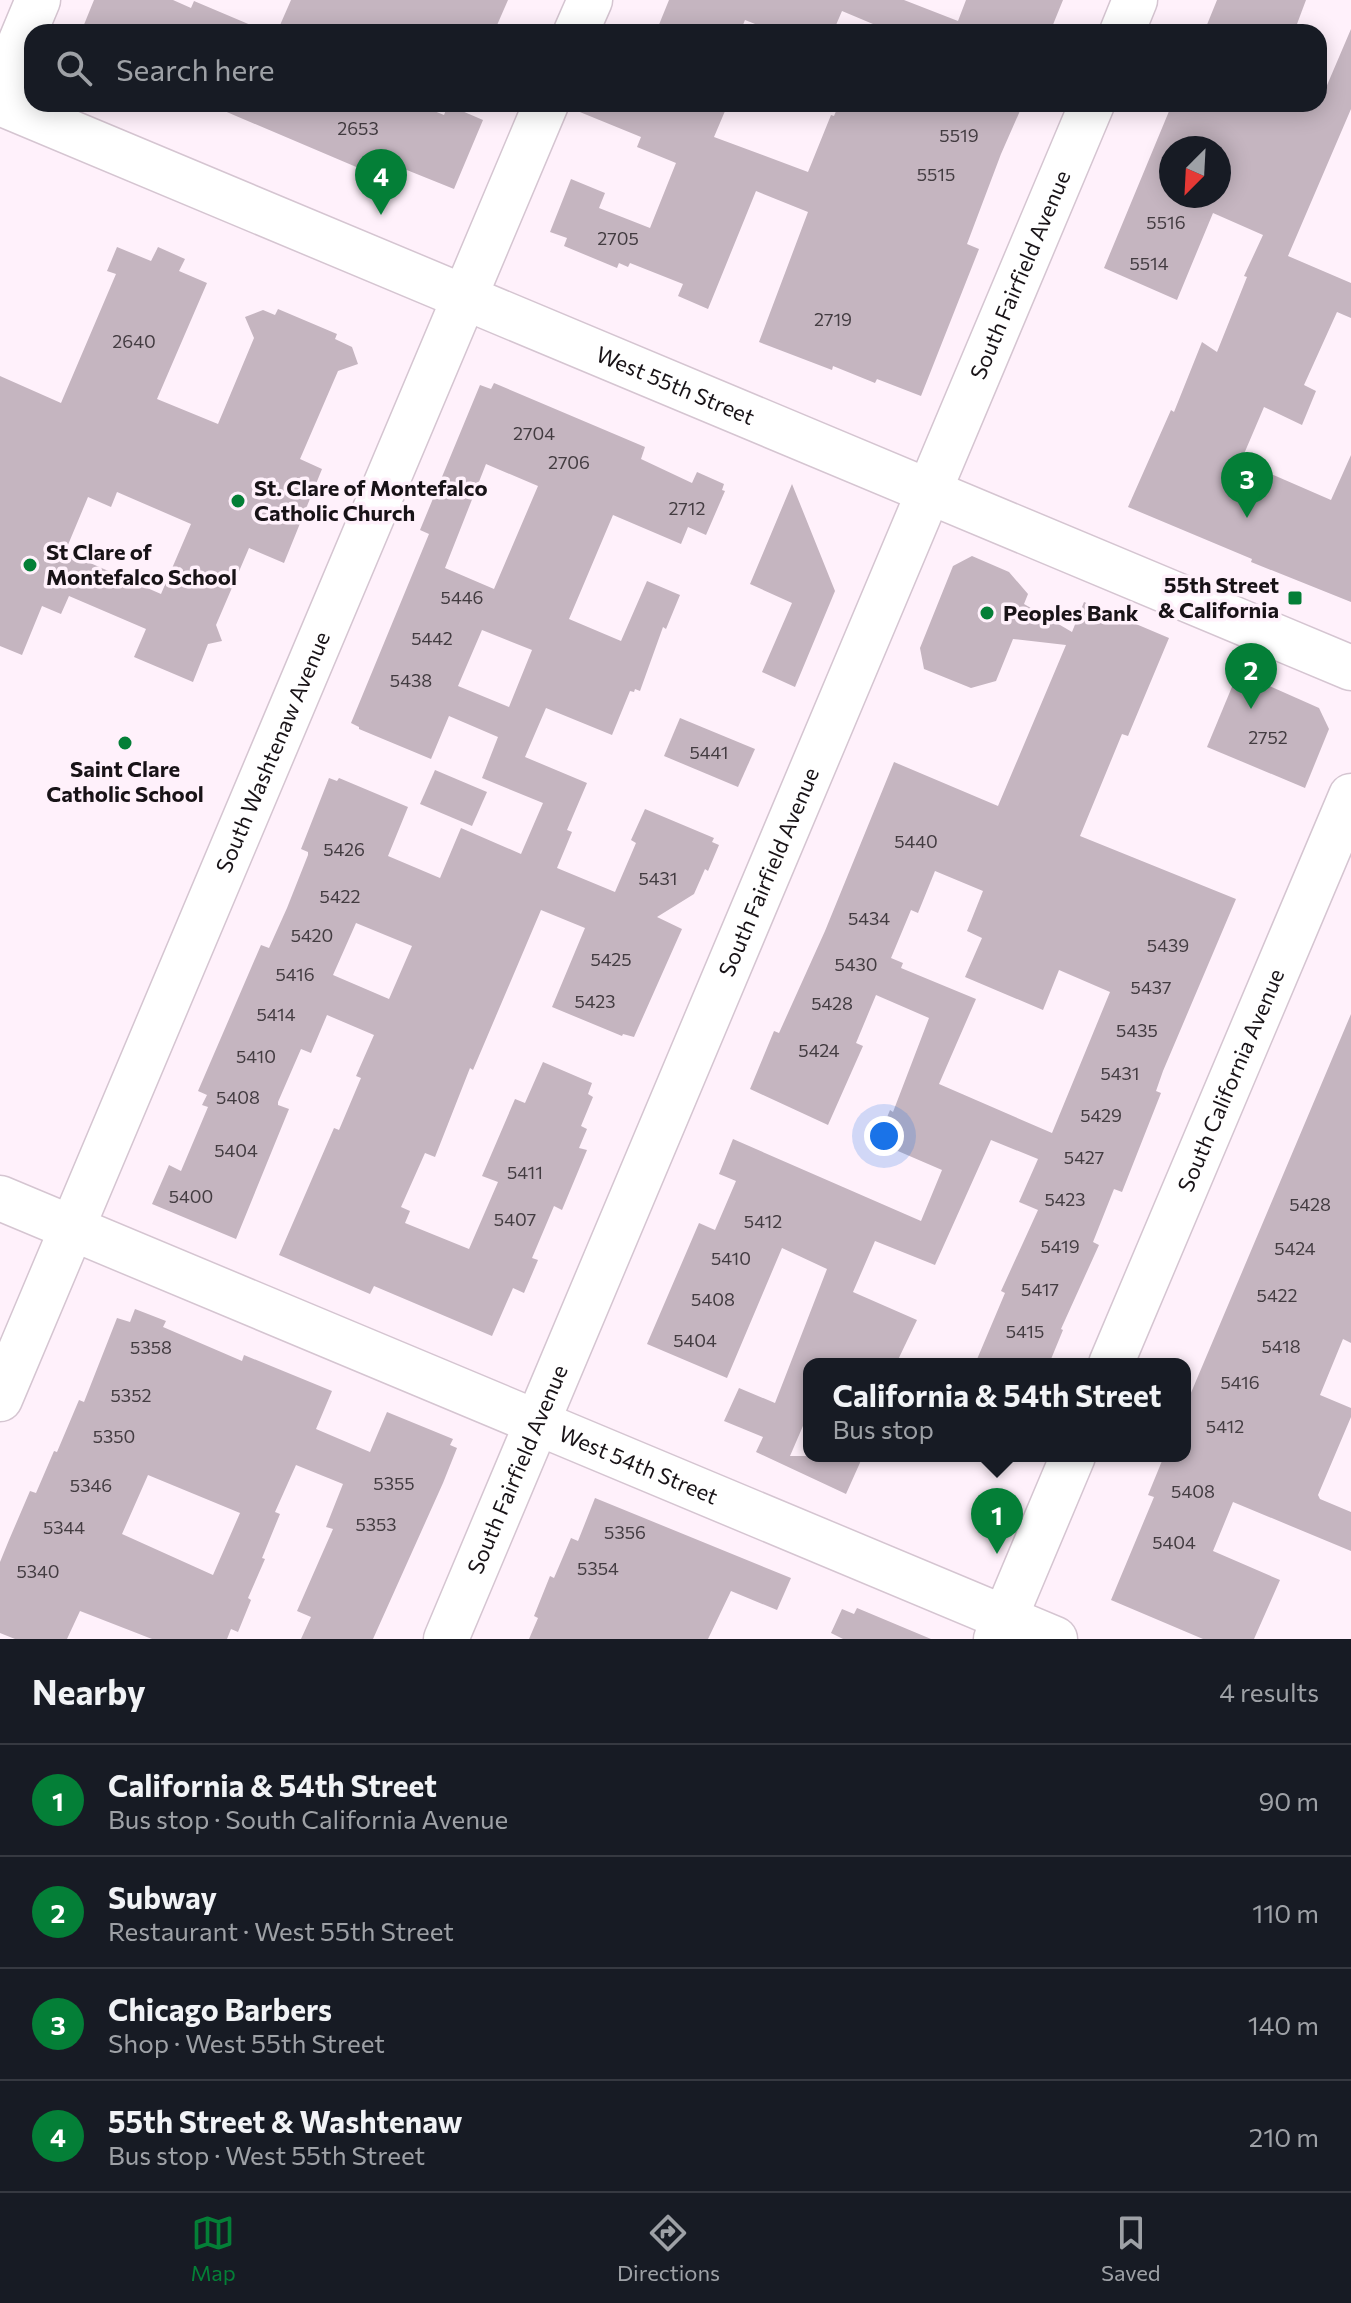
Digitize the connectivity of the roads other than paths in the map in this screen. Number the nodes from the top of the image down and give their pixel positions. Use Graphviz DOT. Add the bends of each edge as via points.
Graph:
graph roads {
  1 [pos="38,0"];
  2 [pos="590,0"];
  3 [pos="1135,0"];
  4 [pos="28,24"];
  5 [pos="580,24"];
  6 [pos="1125,24"];
  7 [pos="24,34"];
  8 [pos="0,91"];
  9 [pos="0,103"];
  10 [pos="543,112"];
  11 [pos="1089,112"];
  12 [pos="464,297"];
  13 [pos="929,490"];
  14 [pos="1351,668"];
  15 [pos="1351,796"];
  16 [pos="0,1198"];
  17 [pos="72,1228"];
  18 [pos="1114,1358"];
  19 [pos="0,1399"];
  20 [pos="537,1423"];
  21 [pos="1070,1462"];
  22 [pos="1000,1628"];
  23 [pos="446,1639"];
  24 [pos="1055,1639"];
  1 -- 4 [label="street"];
  2 -- 5 [label="street"];
  3 -- 6 [label="street"];
  7 -- 8 [label="street"];
  9 -- 12 [label="street, West 55th Street"];
  10 -- 12 [label="street, South Washtenaw Avenue"];
  11 -- 13 [label="street, South Fairfield Avenue"];
  12 -- 13 [label="street, West 55th Street"];
  12 -- 17 [label="street, South Washtenaw Avenue"];
  13 -- 14 [label="street, West 55th Street"];
  13 -- 20 [label="street, South Fairfield Avenue"];
  15 -- 18 [label="street, South California Avenue"];
  16 -- 17 [label="street, West 54th Street"];
  17 -- 19 [label="street, South Washtenaw Avenue"];
  17 -- 20 [label="street, West 54th Street"];
  20 -- 22 [label="street, West 54th Street"];
  20 -- 23 [label="street, South Fairfield Avenue"];
  21 -- 22 [label="street"];
  22 -- 24 [label="street, West 54th Street"];
}
